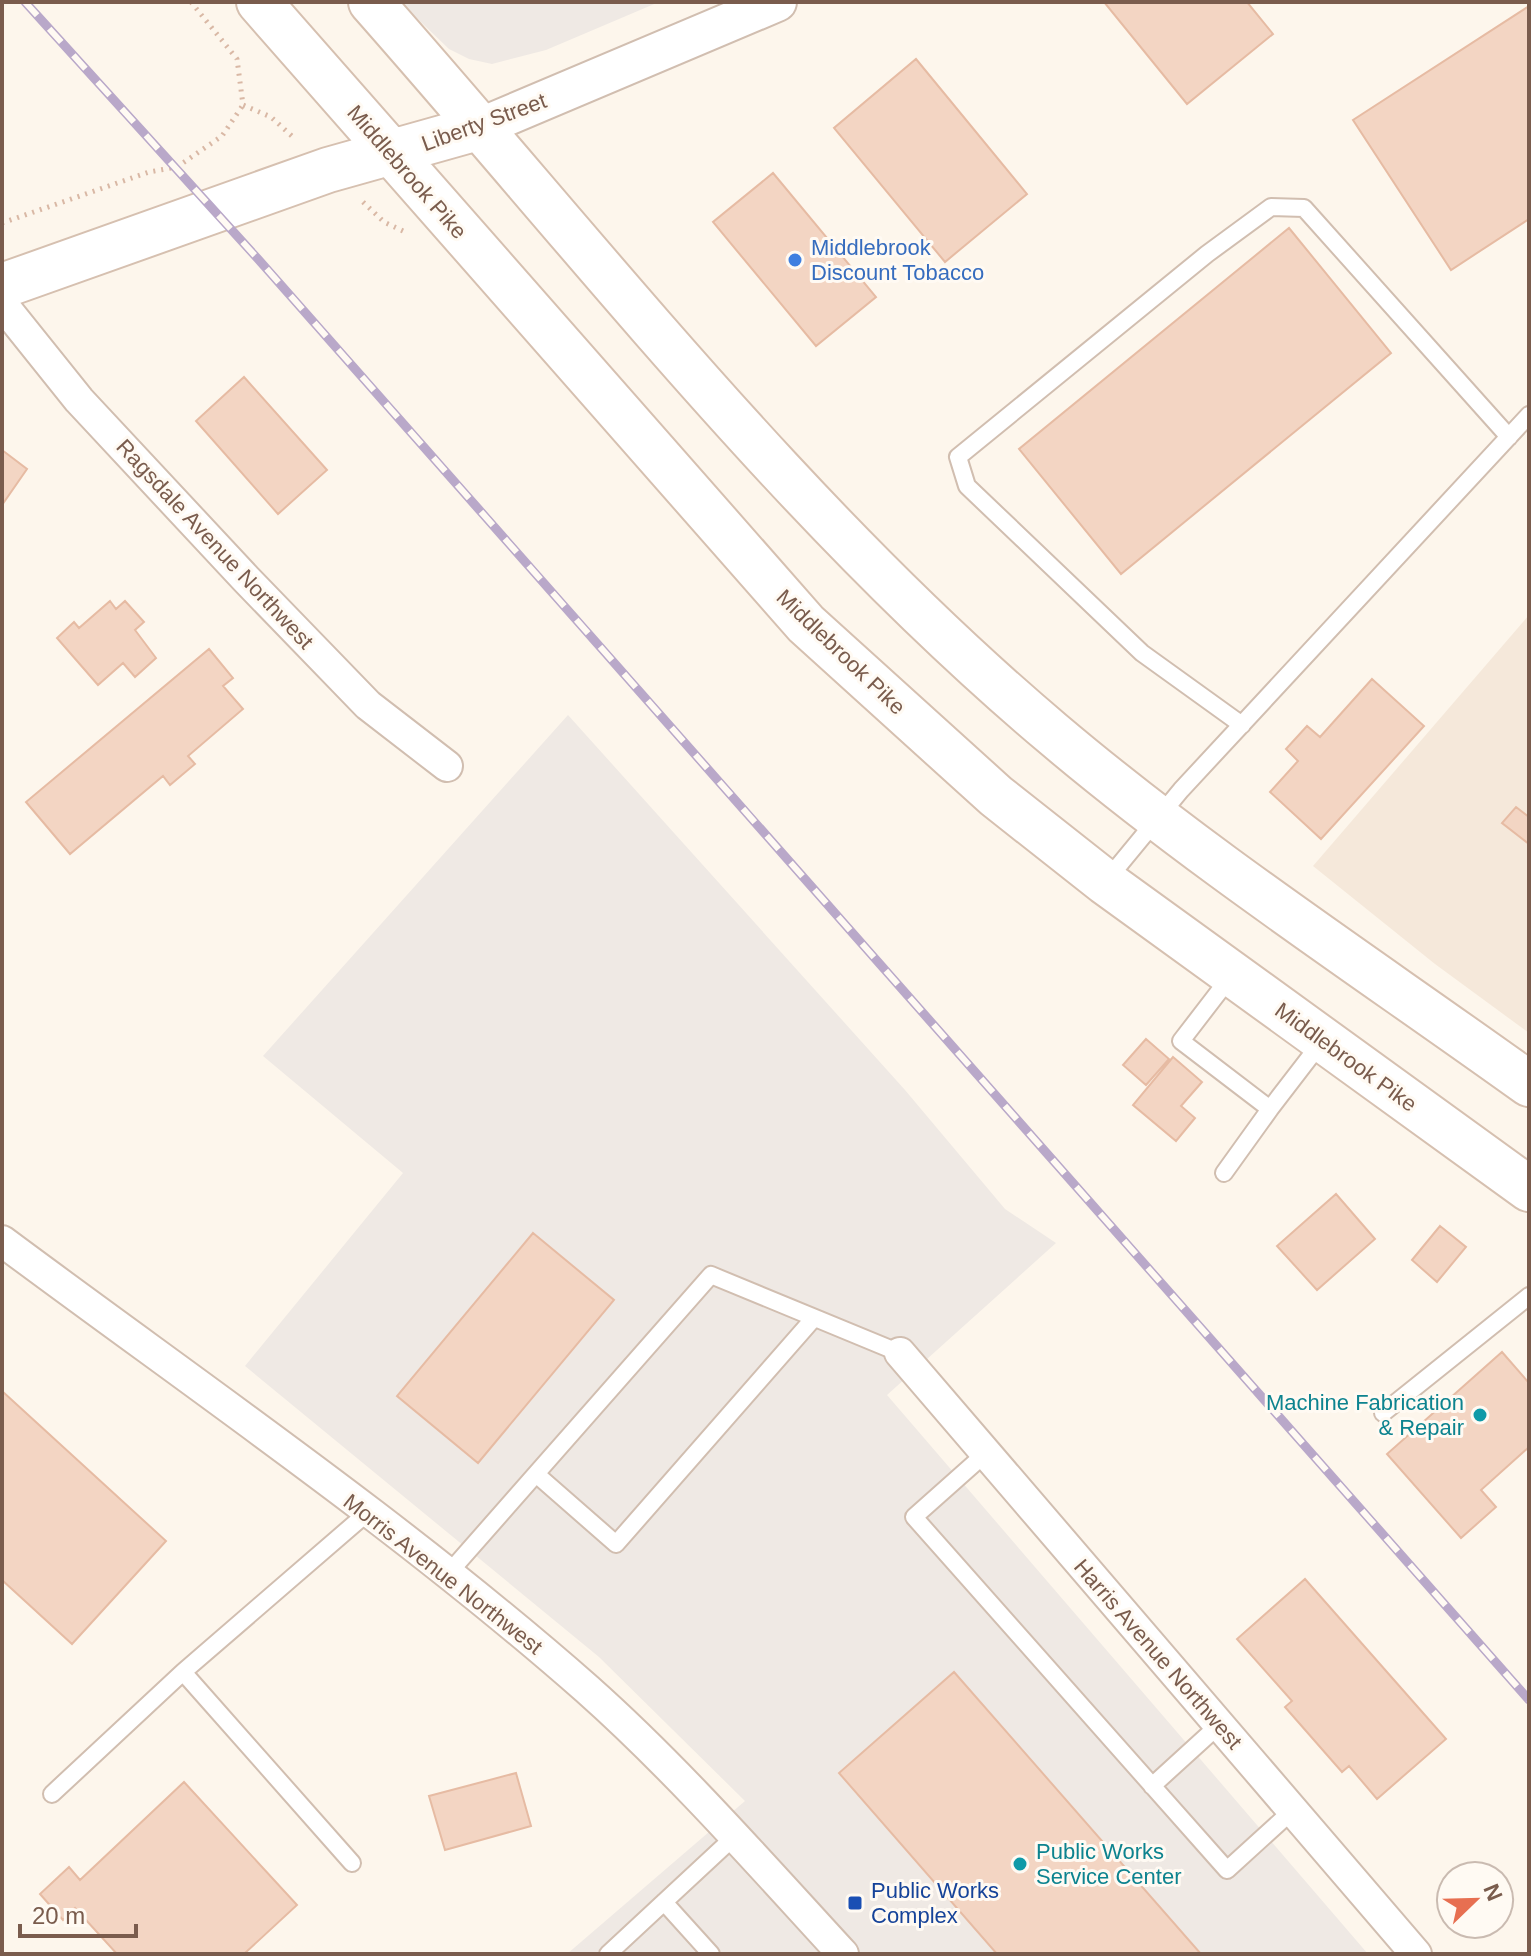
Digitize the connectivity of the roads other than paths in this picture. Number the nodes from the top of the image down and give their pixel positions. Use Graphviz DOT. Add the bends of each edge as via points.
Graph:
graph roads {
  1 [pos="259,2"];
  2 [pos="371,2"];
  3 [pos="777,2"];
  4 [pos="481,127"];
  5 [pos="391,154"];
  6 [pos="2,286"];
  7 [pos="2,304"];
  8 [pos="1529,415"];
  9 [pos="1509,437"];
  10 [pos="1242,725"];
  11 [pos="447,766"];
  12 [pos="1157,816"];
  13 [pos="1105,882"];
  14 [pos="1232,975"];
  15 [pos="1323,1040"];
  16 [pos="1529,1084"];
  17 [pos="1270,1109"];
  18 [pos="1224,1173"];
  19 [pos="1529,1189"];
  20 [pos="2,1241"];
  21 [pos="1529,1296"];
  22 [pos="814,1318"];
  23 [pos="900,1353"];
  24 [pos="1383,1413"];
  25 [pos="986,1453"];
  26 [pos="536,1474"];
  27 [pos="367,1513"];
  28 [pos="447,1575"];
  29 [pos="183,1672"];
  30 [pos="1219,1725"];
  31 [pos="1152,1786"];
  32 [pos="52,1794"];
  33 [pos="1293,1810"];
  34 [pos="734,1837"];
  35 [pos="352,1863"];
  36 [pos="664,1902"];
  37 [pos="608,1954"];
  38 [pos="711,1954"];
  39 [pos="843,1954"];
  40 [pos="1416,1954"];
  1 -- 5 [label="main road, Middlebrook Pike"];
  2 -- 4 [label="main road"];
  3 -- 4 [label="street, Liberty Street"];
  4 -- 5 [label="main road, Liberty Street"];
  4 -- 12 [label="main road" via="655,333 867,562 1051,732"];
  5 -- 6 [label="main road, Liberty Street" via="328,170"];
  5 -- 13 [label="main road, Middlebrook Pike" via="806,624 996,796"];
  7 -- 11 [label="street, Ragsdale Avenue Northwest" via="79,400 246,579 368,705"];
  8 -- 9 [label="lane"];
  9 -- 10 [label="lane"];
  9 -- 10 [label="lane" via="1304,208 1271,207 958,457 967,486 1142,653"];
  10 -- 12 [label="lane"];
  12 -- 13 [label="lane"];
  12 -- 16 [label="main road"];
  13 -- 14 [label="main road, Middlebrook Pike"];
  14 -- 15 [label="main road, Middlebrook Pike"];
  14 -- 17 [label="lane" via="1181,1041"];
  15 -- 17 [label="lane"];
  15 -- 19 [label="main road, Middlebrook Pike"];
  17 -- 18 [label="lane"];
  20 -- 27 [label="street, Morris Avenue Northwest"];
  21 -- 24 [label="lane"];
  22 -- 23 [label="lane"];
  22 -- 26 [label="lane" via="711,1275"];
  22 -- 26 [label="lane" via="616,1544"];
  23 -- 25 [label="street, Harris Avenue Northwest"];
  25 -- 30 [label="street, Harris Avenue Northwest"];
  25 -- 31 [label="lane" via="914,1517"];
  26 -- 28 [label="lane"];
  27 -- 28 [label="street, Morris Avenue Northwest"];
  27 -- 29 [label="lane"];
  28 -- 34 [label="street, Morris Avenue Northwest" via="588,1690"];
  29 -- 32 [label="lane"];
  29 -- 35 [label="lane"];
  30 -- 31 [label="lane"];
  30 -- 33 [label="street, Harris Avenue Northwest"];
  31 -- 33 [label="lane" via="1227,1870"];
  33 -- 40 [label="street, Harris Avenue Northwest"];
  34 -- 36 [label="lane"];
  34 -- 39 [label="street, Morris Avenue Northwest"];
  36 -- 37 [label="lane"];
  36 -- 38 [label="lane"];
}
